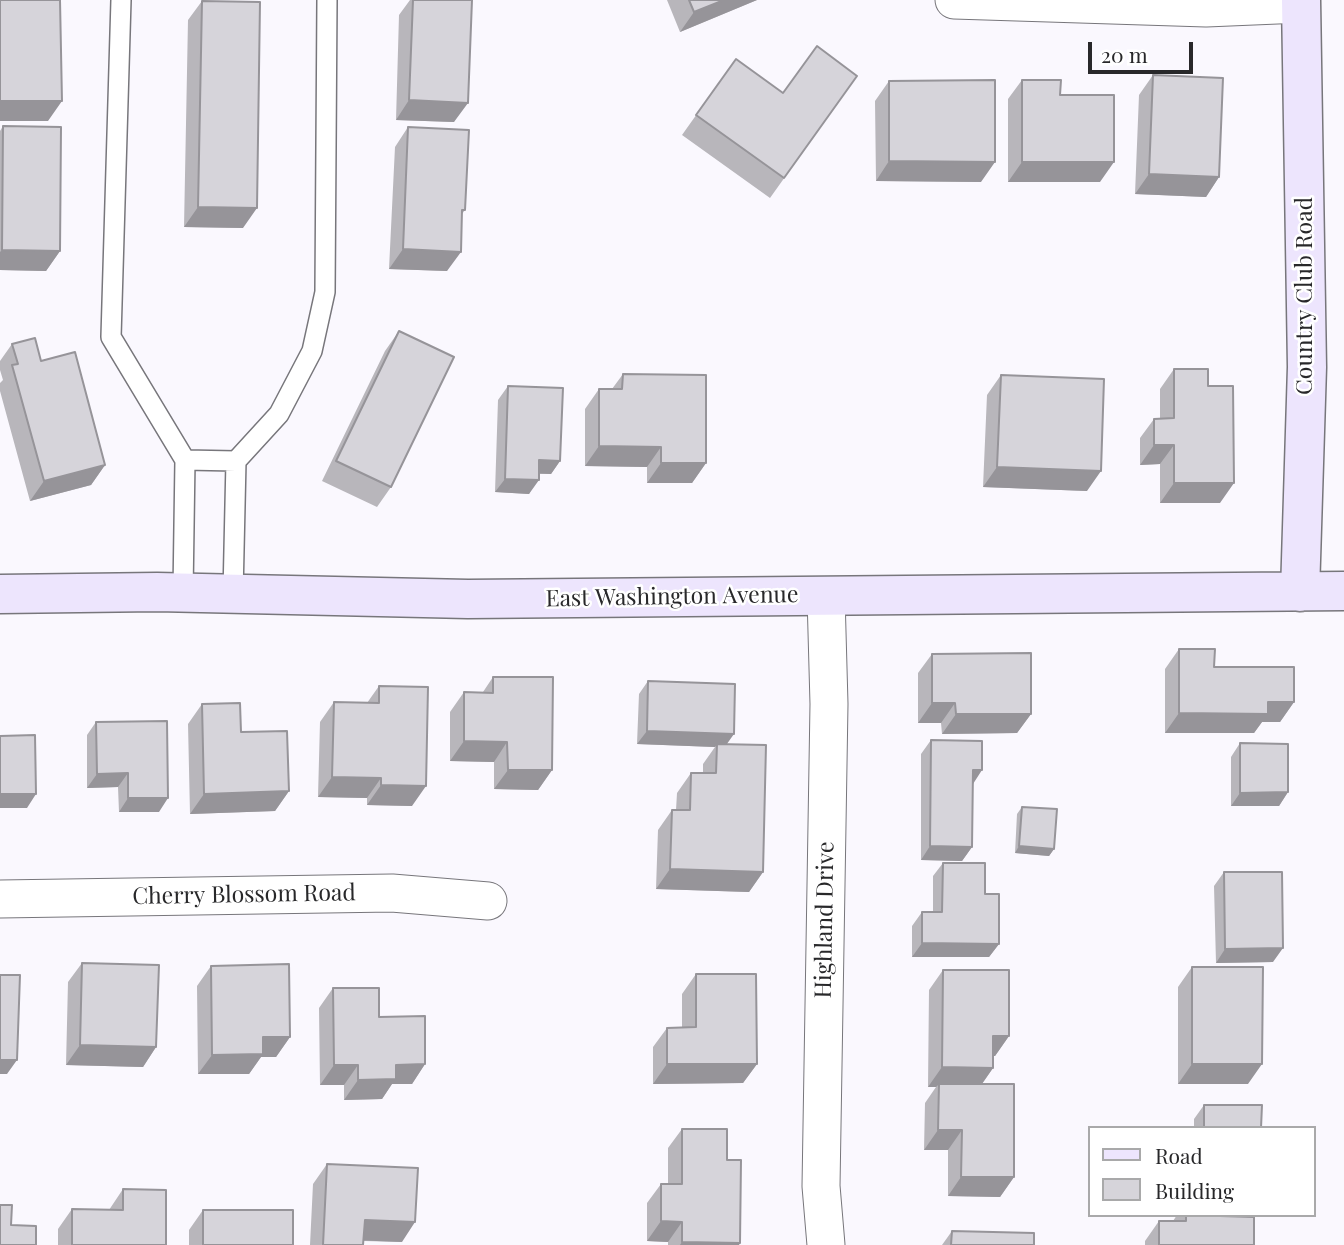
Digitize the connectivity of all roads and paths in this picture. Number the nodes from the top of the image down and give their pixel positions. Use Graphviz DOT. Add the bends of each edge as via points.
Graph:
graph roads {
  1 [pos="121,0"];
  2 [pos="327,0"];
  3 [pos="954,0"];
  4 [pos="1301,2"];
  5 [pos="186,460"];
  6 [pos="236,461"];
  7 [pos="183,592"];
  8 [pos="1300,592"];
  9 [pos="1344,592"];
  10 [pos="0,594"];
  11 [pos="233,594"];
  12 [pos="826,596"];
  13 [pos="0,899"];
  14 [pos="488,901"];
  15 [pos="825,1245"];
  1 -- 5 [label="lane" via="111,337"];
  2 -- 6 [label="lane" via="325,292 313,351 279,414"];
  3 -- 4 [label="street" via="1206,8"];
  4 -- 8 [label="street, Country Club Road" via="1307,367"];
  5 -- 6 [label="lane"];
  5 -- 7 [label="lane"];
  6 -- 11 [label="lane"];
  7 -- 10 [label="street, East Washington Avenue"];
  7 -- 11 [label="street, East Washington Avenue"];
  8 -- 9 [label="street, East Washington Avenue"];
  8 -- 12 [label="street, East Washington Avenue"];
  11 -- 12 [label="street, East Washington Avenue"];
  12 -- 15 [label="street, Highland Drive" via="830,704 821,1186"];
  13 -- 14 [label="street, Cherry Blossom Road" via="392,893"];
}
